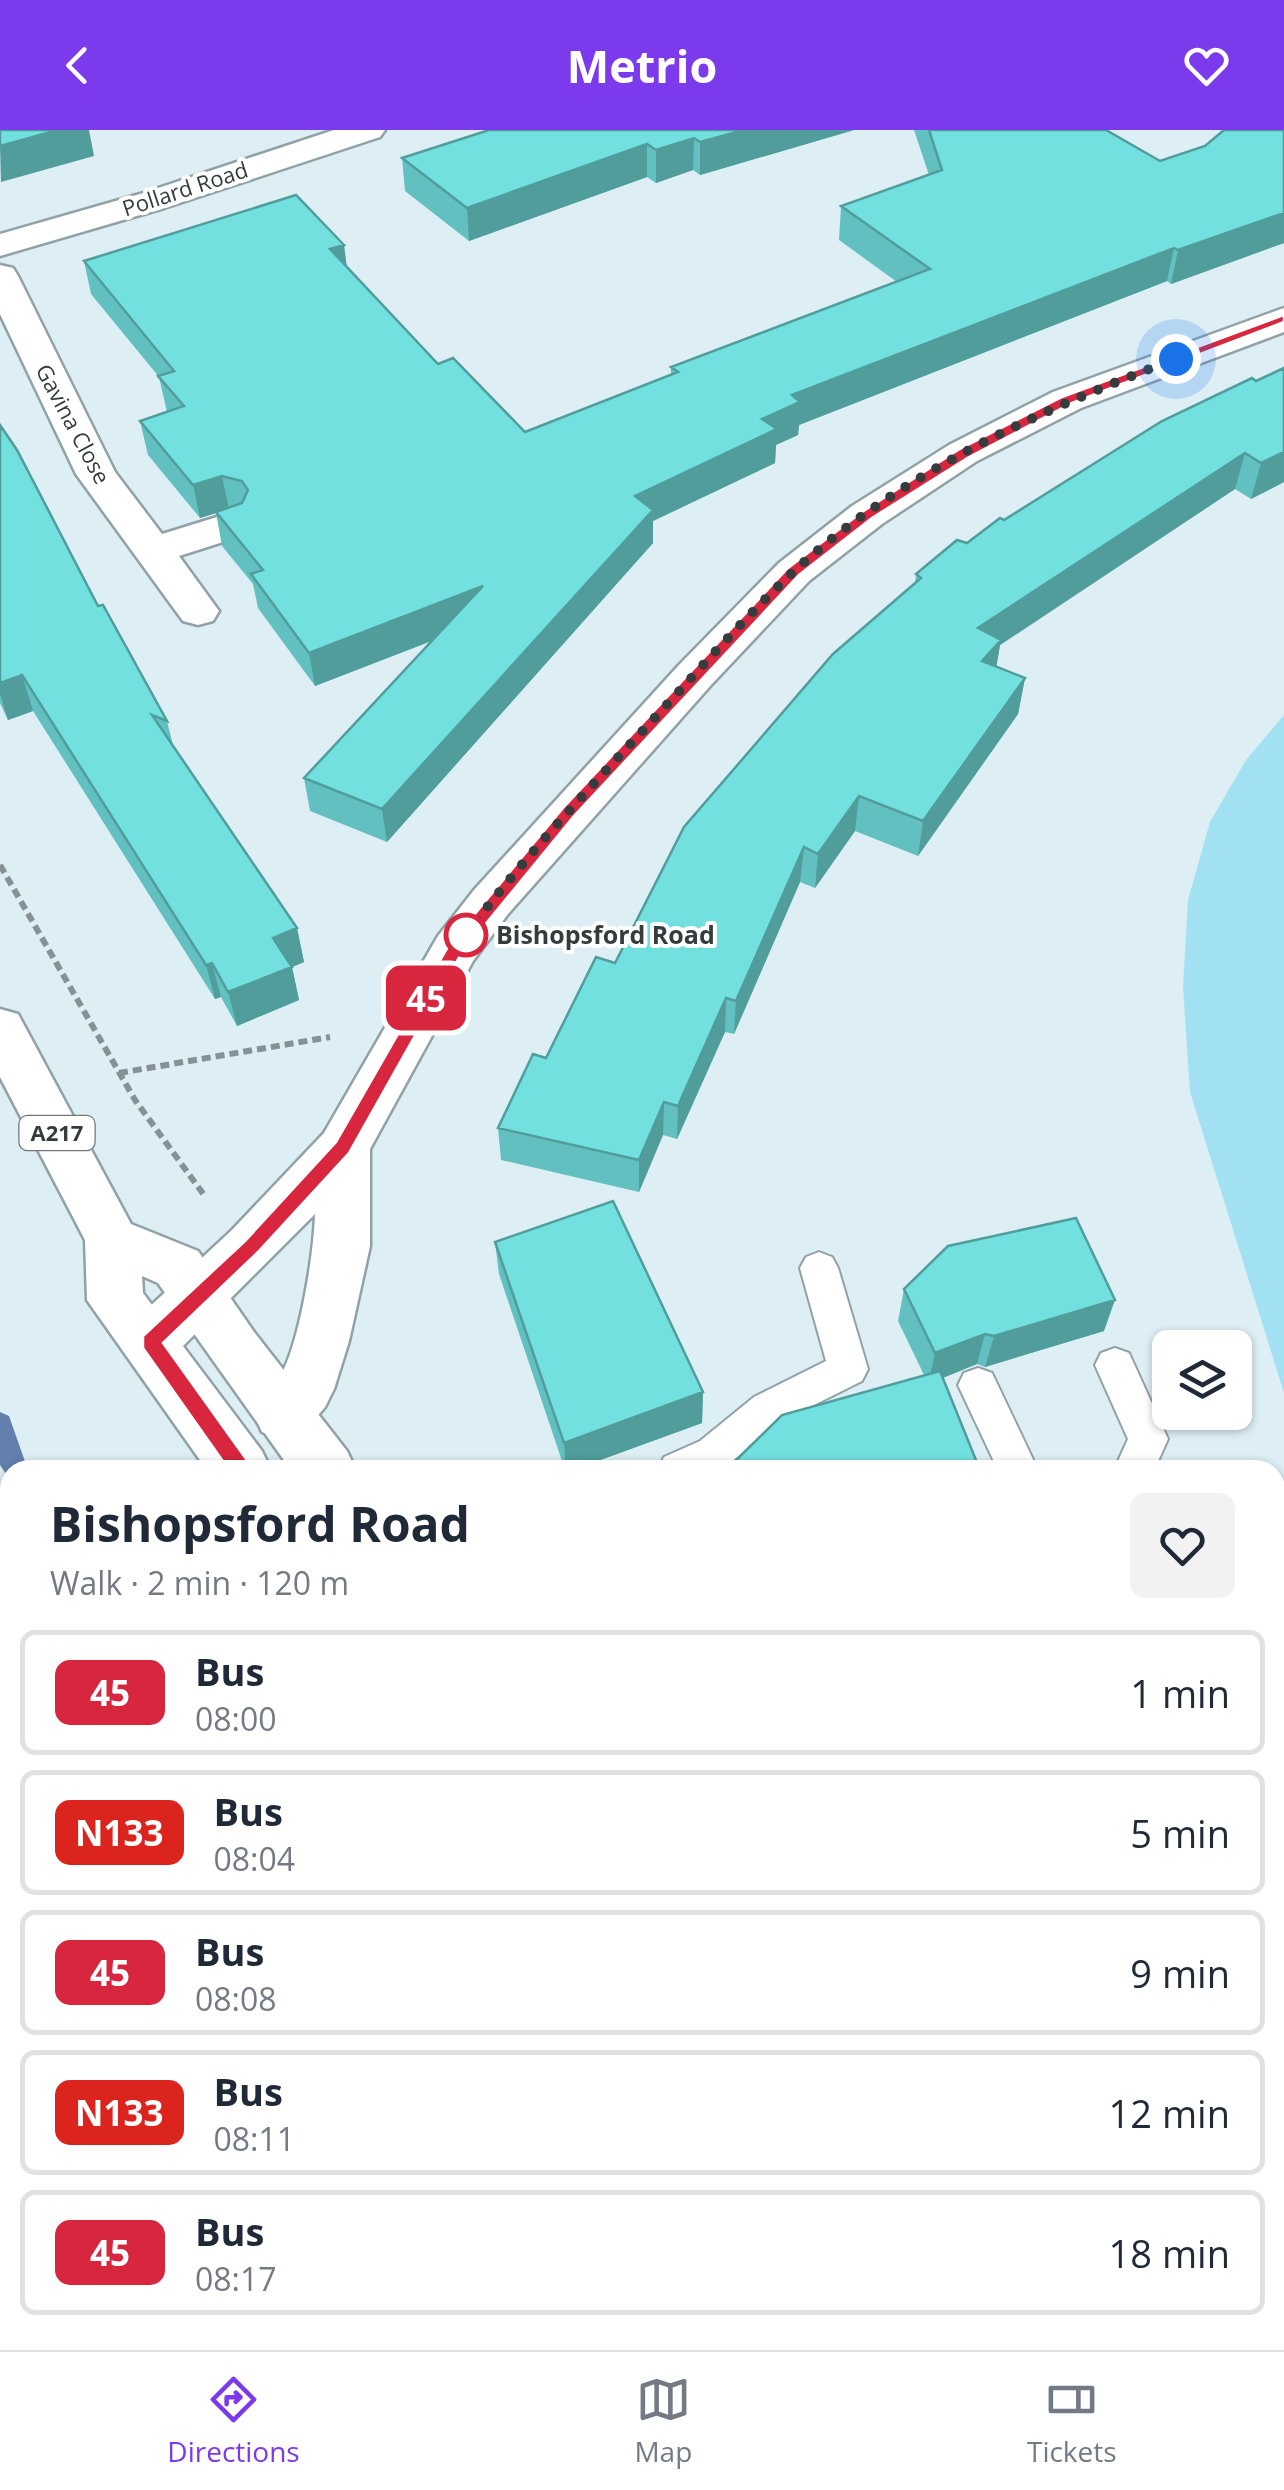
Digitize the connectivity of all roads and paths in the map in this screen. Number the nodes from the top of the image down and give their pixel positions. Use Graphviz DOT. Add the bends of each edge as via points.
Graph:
graph roads {
  1 [pos="368,130"];
  2 [pos="0,245"];
  3 [pos="0,276"];
  4 [pos="1284,319"];
  5 [pos="230,526"];
  6 [pos="152,551"];
  7 [pos="198,611"];
  8 [pos="0,865"];
  9 [pos="0,1028"];
  10 [pos="399,1044"];
  11 [pos="119,1073"];
  12 [pos="343,1148"];
  13 [pos="212,1206"];
  14 [pos="112,1240"];
  15 [pos="819,1268"];
  16 [pos="197,1297"];
  17 [pos="150,1342"];
  18 [pos="1115,1365"];
  19 [pos="978,1384"];
  20 [pos="283,1414"];
  21 [pos="234,1460"];
  22 [pos="318,1460"];
  23 [pos="700,1460"];
  24 [pos="1013,1460"];
  25 [pos="1139,1460"];
  1 -- 2 [label="street, Pollard Road"];
  3 -- 6 [label="street, Gavina Close" via="96,474"];
  4 -- 10 [label="street" via="1015,426 867,515 794,572 490,902"];
  5 -- 6 [label="street"];
  6 -- 7 [label="street, Gavina Close"];
  8 -- 11 [label="path"];
  9 -- 14 [label="street, A217"];
  10 -- 11 [label="path" via="359,1032"];
  10 -- 12 [label="street"];
  11 -- 13 [label="path"];
  12 -- 16 [label="street"];
  12 -- 20 [label="street" via="342,1246 305,1389"];
  14 -- 16 [label="street" via="178,1267"];
  14 -- 17 [label="street, A217" via="115,1300"];
  15 -- 23 [label="lane" via="848,1370 768,1409"];
  16 -- 17 [label="street"];
  16 -- 20 [label="street"];
  17 -- 21 [label="street, A217"];
  18 -- 25 [label="lane" via="1148,1439"];
  19 -- 24 [label="lane"];
  20 -- 22 [label="street"];
}
